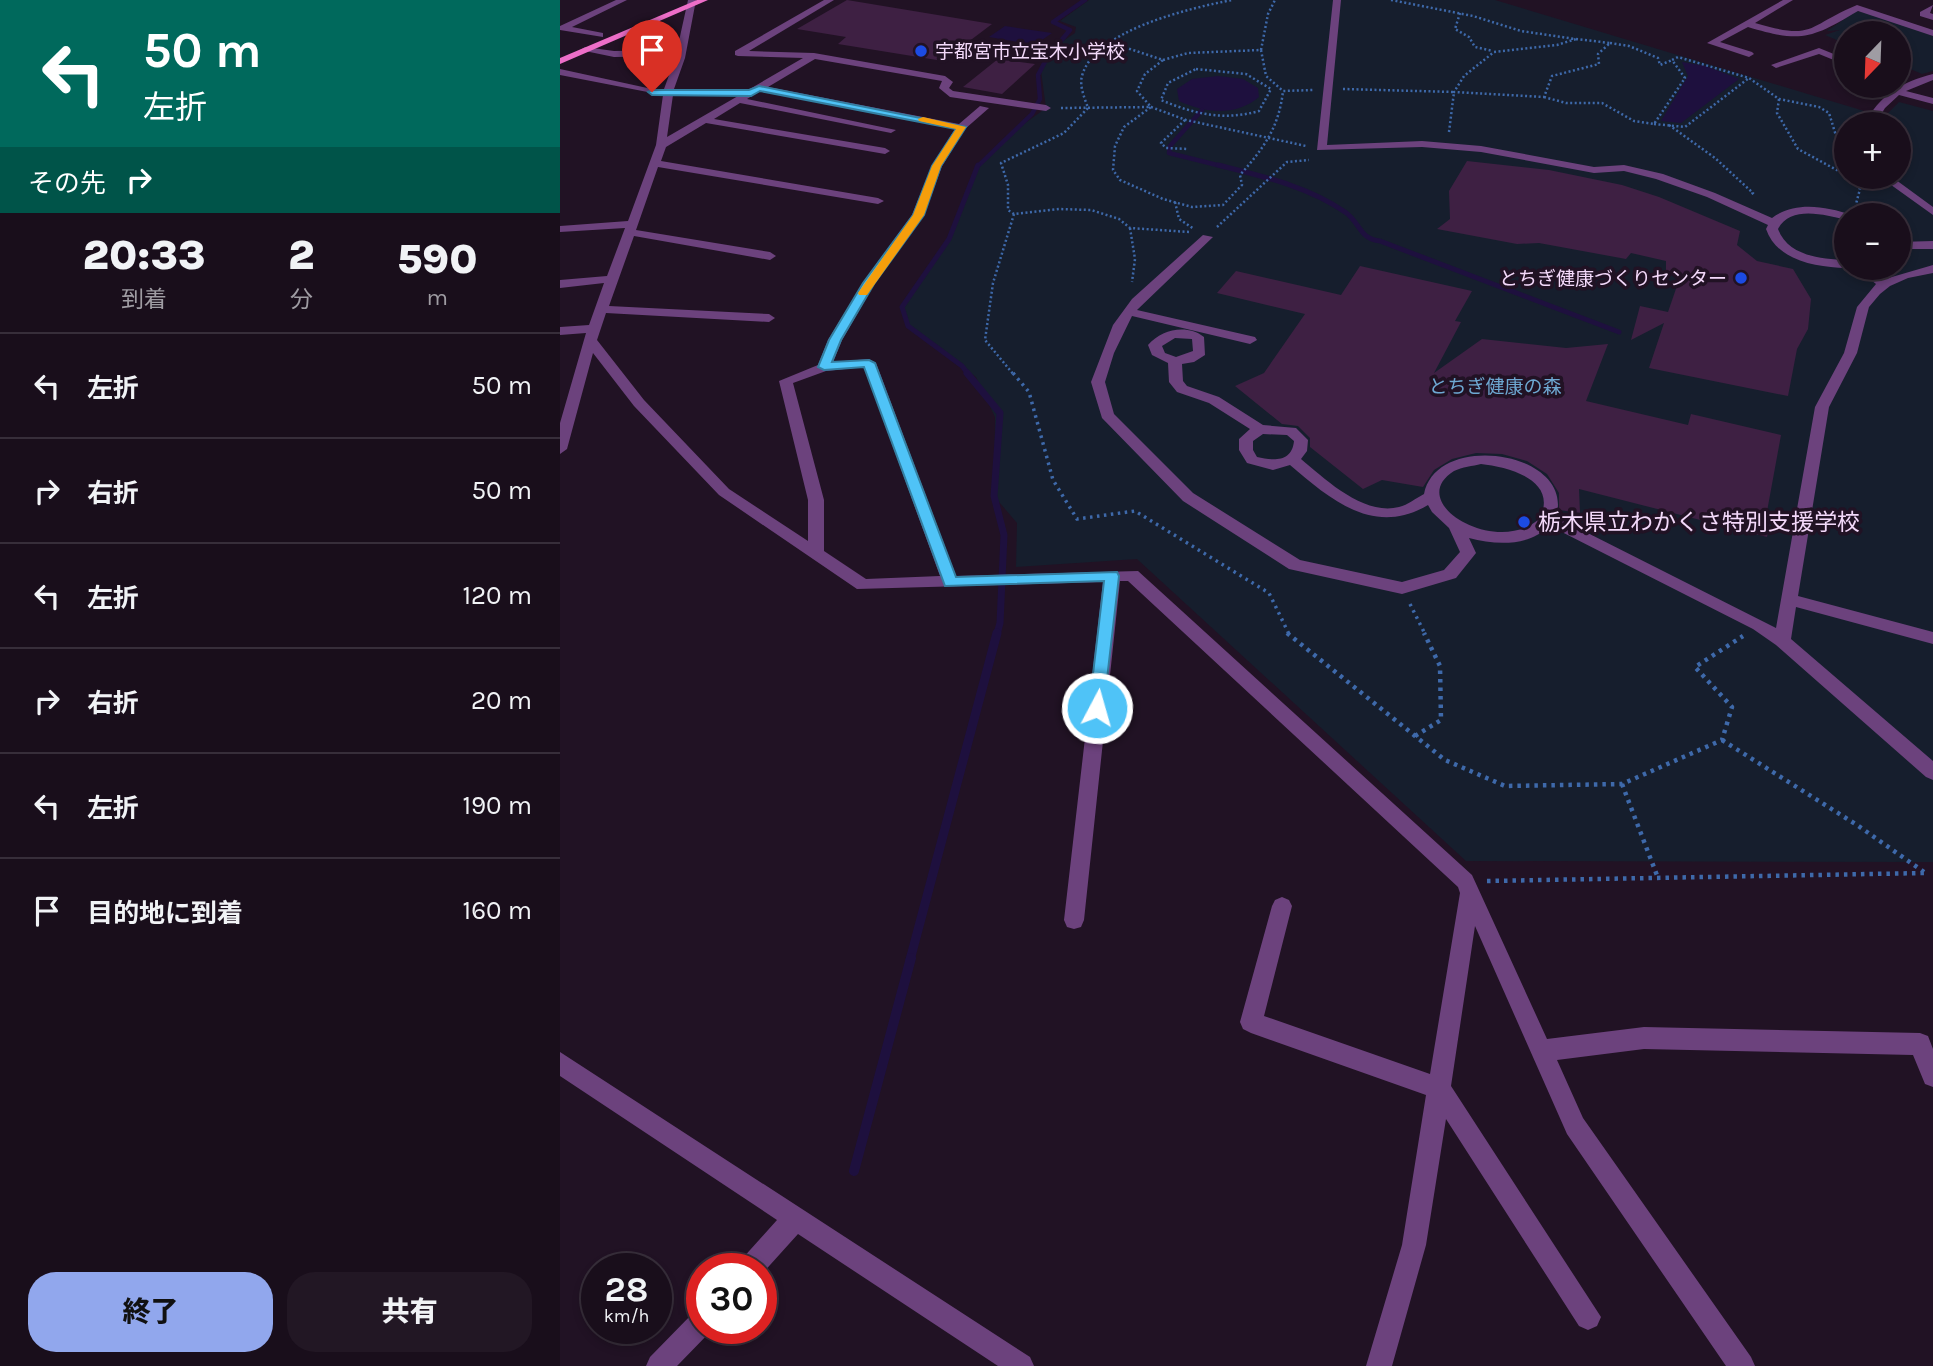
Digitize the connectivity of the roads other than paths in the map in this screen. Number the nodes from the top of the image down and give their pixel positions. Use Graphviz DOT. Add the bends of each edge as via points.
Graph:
graph roads {
  1 [pos="623,0"];
  2 [pos="704,0"];
  3 [pos="830,0"];
  4 [pos="1337,0"];
  5 [pos="1789,0"];
  6 [pos="1868,0"];
  7 [pos="689,2"];
  8 [pos="1857,8"];
  9 [pos="1933,8"];
  10 [pos="1933,17"];
  11 [pos="1747,24"];
  12 [pos="562,29"];
  13 [pos="1933,33"];
  14 [pos="600,35"];
  15 [pos="585,50"];
  16 [pos="560,51"];
  17 [pos="681,53"];
  18 [pos="1749,54"];
  19 [pos="814,56"];
  20 [pos="1834,57"];
  21 [pos="560,61"];
  22 [pos="1776,65"];
  23 [pos="560,72"];
  24 [pos="1933,77"];
  25 [pos="583,78"];
  26 [pos="1911,83"];
  27 [pos="560,87"];
  28 [pos="755,91"];
  29 [pos="1911,92"];
  30 [pos="668,93"];
  31 [pos="738,100"];
  32 [pos="1933,101"];
  33 [pos="984,108"];
  34 [pos="1046,108"];
  35 [pos="704,120"];
  36 [pos="961,127"];
  37 [pos="891,130"];
  38 [pos="661,145"];
  39 [pos="886,151"];
  40 [pos="655,163"];
  41 [pos="1901,189"];
  42 [pos="878,201"];
  43 [pos="1933,212"];
  44 [pos="1834,215"];
  45 [pos="1773,223"];
  46 [pos="631,228"];
  47 [pos="561,231"];
  48 [pos="1206,237"];
  49 [pos="1911,246"];
  50 [pos="1933,246"];
  51 [pos="770,256"];
  52 [pos="1834,263"];
  53 [pos="1933,269"];
  54 [pos="612,279"];
  55 [pos="1879,280"];
  56 [pos="560,284"];
  57 [pos="1885,285"];
  58 [pos="601,309"];
  59 [pos="1129,312"];
  60 [pos="769,318"];
  61 [pos="560,331"];
  62 [pos="592,334"];
  63 [pos="1250,340"];
  64 [pos="1175,361"];
  65 [pos="824,367"];
  66 [pos="1260,429"];
  67 [pos="560,449"];
  68 [pos="1293,460"];
  69 [pos="1431,497"];
  70 [pos="1548,519"];
  71 [pos="1456,527"];
  72 [pos="816,553"];
  73 [pos="1112,576"];
  74 [pos="950,582"];
  75 [pos="1788,599"];
  76 [pos="1933,638"];
  77 [pos="1782,641"];
  78 [pos="1933,772"];
  79 [pos="1467,887"];
  80 [pos="1282,906"];
  81 [pos="1074,920"];
  82 [pos="1541,1051"];
  83 [pos="560,1063"];
  84 [pos="1933,1076"];
  85 [pos="1439,1088"];
  86 [pos="796,1218"];
  87 [pos="764,1253"];
  88 [pos="1588,1317"];
  89 [pos="686,1338"];
  90 [pos="659,1366"];
  91 [pos="1021,1366"];
  92 [pos="1379,1366"];
  93 [pos="1742,1366"];
  1 -- 12 [label="street"];
  2 -- 7 [label="main road"];
  3 -- 19 [label="street" via="738,53"];
  4 -- 45 [label="street" via="1319,148 1447,146 1594,170 1624,168 1659,176"];
  5 -- 11 [label="street"];
  6 -- 8 [label="street"];
  7 -- 14 [label="main road"];
  7 -- 15 [label="main road"];
  7 -- 17 [label="street"];
  8 -- 11 [label="street" via="1813,34 1793,38"];
  8 -- 13 [label="street"];
  9 -- 10 [label="street" via="1923,14"];
  11 -- 18 [label="street" via="1712,43"];
  12 -- 14 [label="street"];
  14 -- 16 [label="main road"];
  15 -- 17 [label="street"];
  15 -- 21 [label="main road"];
  17 -- 30 [label="street"];
  19 -- 28 [label="street"];
  19 -- 34 [label="street" via="945,79 944,88 950,94"];
  20 -- 22 [label="street" via="1819,51"];
  23 -- 25 [label="street"];
  24 -- 26 [label="street"];
  25 -- 27 [label="street"];
  25 -- 30 [label="street"];
  28 -- 30 [label="street"];
  28 -- 31 [label="street"];
  28 -- 36 [label="street"];
  29 -- 32 [label="street"];
  30 -- 38 [label="street"];
  31 -- 35 [label="street"];
  31 -- 37 [label="street"];
  33 -- 36 [label="street"];
  35 -- 38 [label="street"];
  35 -- 39 [label="street"];
  36 -- 65 [label="street" via="937,166 918,215 869,283"];
  38 -- 40 [label="street"];
  40 -- 42 [label="street"];
  40 -- 46 [label="street"];
  41 -- 43 [label="street"];
  44 -- 45 [label="street" via="1804,211"];
  45 -- 52 [label="street" via="1773,234 1788,250"];
  46 -- 47 [label="street"];
  46 -- 51 [label="street"];
  46 -- 54 [label="street"];
  48 -- 59 [label="street"];
  49 -- 50 [label="street"];
  53 -- 57 [label="street" via="1900,276"];
  54 -- 56 [label="street"];
  54 -- 58 [label="street"];
  55 -- 57 [label="street"];
  57 -- 75 [label="street" via="1864,304 1856,340 1822,407"];
  58 -- 60 [label="street"];
  58 -- 62 [label="street"];
  59 -- 63 [label="street"];
  59 -- 71 [label="street" via="1119,325 1098,382 1107,415 1188,498 1295,565 1402,588 1450,574 1468,553"];
  61 -- 62 [label="street"];
  62 -- 67 [label="street"];
  62 -- 72 [label="street" via="639,403 724,492"];
  64 -- 66 [label="street" via="1182,389 1214,400"];
  65 -- 72 [label="street" via="786,381 816,500"];
  65 -- 74 [label="street" via="869,363"];
  66 -- 68 [label="street" via="1291,431 1301,440"];
  66 -- 68 [label="street" via="1246,439 1252,460 1273,465"];
  68 -- 69 [label="street" via="1331,492 1382,513 1402,512"];
  69 -- 70 [label="street" via="1433,482 1446,469 1465,461 1500,461 1523,468 1546,487 1552,504"];
  69 -- 71 [label="street"];
  70 -- 71 [label="street" via="1534,531 1504,538"];
  70 -- 77 [label="street" via="1759,625"];
  72 -- 74 [label="street" via="863,585"];
  73 -- 74 [label="street"];
  73 -- 79 [label="street" via="1132,575"];
  73 -- 81 [label="street"];
  75 -- 76 [label="street"];
  75 -- 77 [label="street"];
  77 -- 78 [label="street"];
  79 -- 82 [label="street"];
  79 -- 85 [label="street"];
  80 -- 85 [label="street" via="1251,1022"];
  82 -- 84 [label="street" via="1644,1038 1920,1044"];
  82 -- 93 [label="street" via="1575,1126"];
  83 -- 86 [label="street"];
  85 -- 88 [label="street"];
  85 -- 92 [label="street" via="1414,1245"];
  86 -- 87 [label="street"];
  86 -- 91 [label="street"];
  89 -- 90 [label="street"];
}
